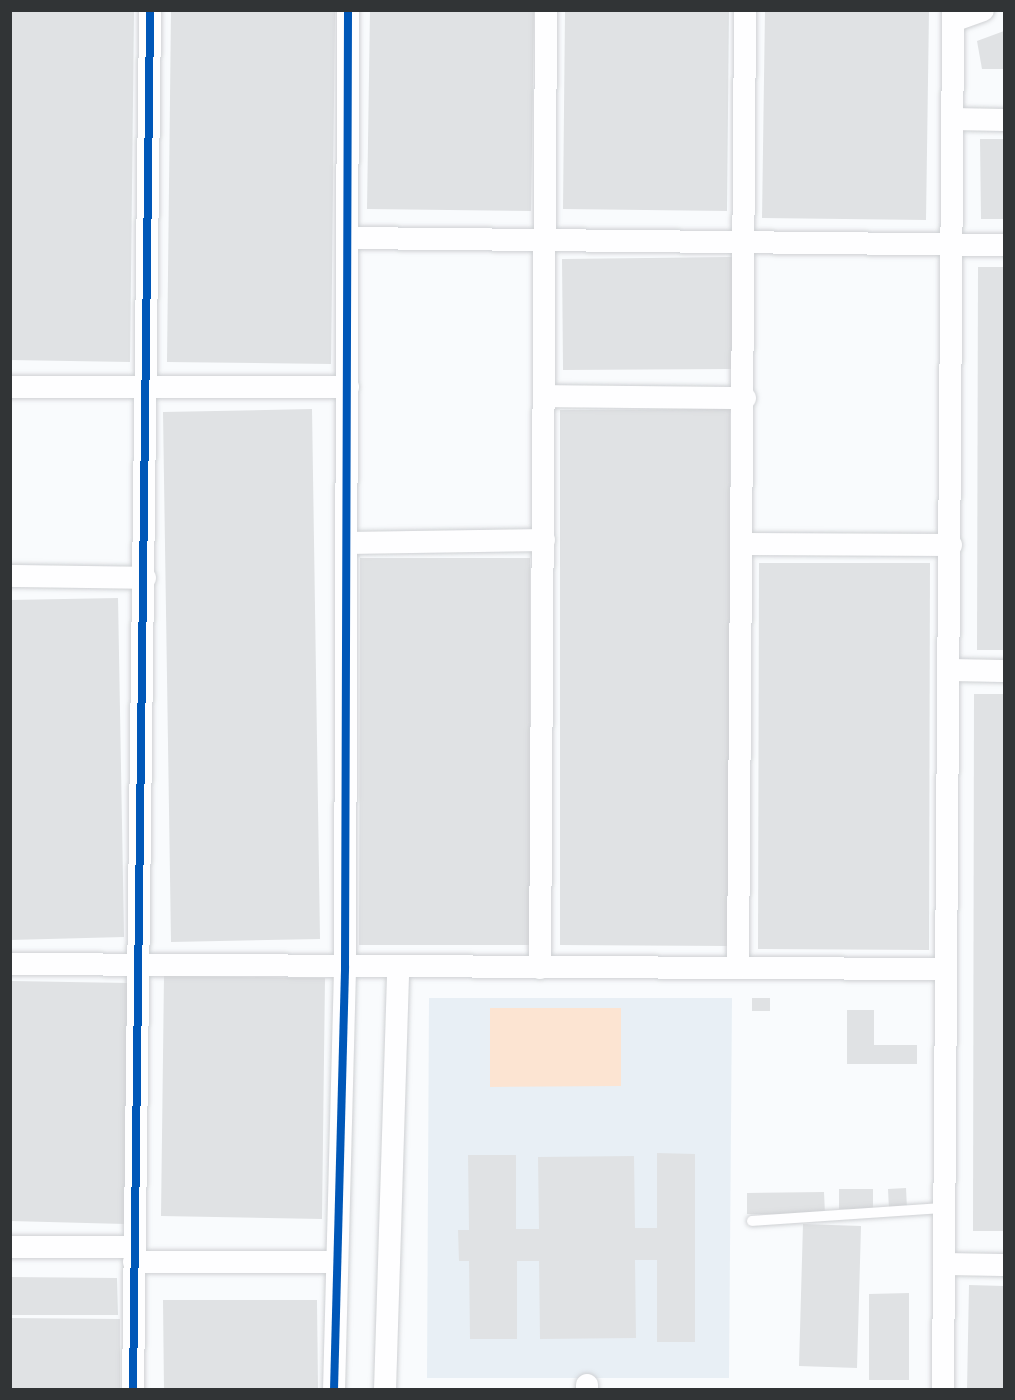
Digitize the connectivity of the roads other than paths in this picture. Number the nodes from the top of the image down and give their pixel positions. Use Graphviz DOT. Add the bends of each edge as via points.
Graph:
graph roads {
  1 [pos="150,10"];
  2 [pos="348,10"];
  3 [pos="546,10"];
  4 [pos="746,10"];
  5 [pos="983,10"];
  6 [pos="953,16"];
  7 [pos="953,119"];
  8 [pos="1005,120"];
  9 [pos="350,238"];
  10 [pos="546,240"];
  11 [pos="747,243"];
  12 [pos="1005,244"];
  13 [pos="953,245"];
  14 [pos="10,387"];
  15 [pos="147,387"];
  16 [pos="348,387"];
  17 [pos="545,396"];
  18 [pos="745,398"];
  19 [pos="544,540"];
  20 [pos="347,543"];
  21 [pos="744,544"];
  22 [pos="951,545"];
  23 [pos="10,576"];
  24 [pos="145,578"];
  25 [pos="950,670"];
  26 [pos="1005,671"];
  27 [pos="10,964"];
  28 [pos="738,967"];
  29 [pos="140,968"];
  30 [pos="345,968"];
  31 [pos="540,969"];
  32 [pos="946,969"];
  33 [pos="398,970"];
  34 [pos="945,1208"];
  35 [pos="752,1221"];
  36 [pos="10,1247"];
  37 [pos="134,1255"];
  38 [pos="338,1262"];
  39 [pos="944,1264"];
  40 [pos="1005,1265"];
  41 [pos="133,1389"];
  42 [pos="334,1389"];
  43 [pos="386,1389"];
  44 [pos="943,1389"];
  1 -- 15 [label="street"];
  2 -- 9 [label="street"];
  3 -- 10 [label="street"];
  4 -- 11 [label="street"];
  5 -- 6 [label="street"];
  6 -- 7 [label="street"];
  7 -- 8 [label="street"];
  7 -- 13 [label="street"];
  9 -- 10 [label="street"];
  9 -- 16 [label="street"];
  10 -- 11 [label="street"];
  10 -- 17 [label="street"];
  11 -- 13 [label="street"];
  11 -- 18 [label="street"];
  12 -- 13 [label="street"];
  13 -- 22 [label="street"];
  14 -- 15 [label="street"];
  15 -- 16 [label="street"];
  15 -- 24 [label="street"];
  16 -- 20 [label="street"];
  17 -- 18 [label="street"];
  17 -- 19 [label="street"];
  18 -- 21 [label="street"];
  19 -- 20 [label="street"];
  19 -- 31 [label="street"];
  20 -- 30 [label="street"];
  21 -- 22 [label="street"];
  21 -- 28 [label="street"];
  22 -- 25 [label="street"];
  23 -- 24 [label="street"];
  24 -- 29 [label="street"];
  25 -- 26 [label="street"];
  25 -- 32 [label="street"];
  27 -- 29 [label="street"];
  28 -- 31 [label="street"];
  28 -- 32 [label="street"];
  29 -- 30 [label="street"];
  29 -- 37 [label="street"];
  30 -- 33 [label="street"];
  30 -- 38 [label="street"];
  31 -- 33 [label="street"];
  32 -- 34 [label="street"];
  33 -- 43 [label="street"];
  34 -- 35 [label="lane"];
  34 -- 39 [label="street"];
  36 -- 37 [label="street"];
  37 -- 38 [label="street"];
  37 -- 41 [label="street"];
  38 -- 42 [label="street"];
  39 -- 40 [label="street"];
  39 -- 44 [label="street"];
}
